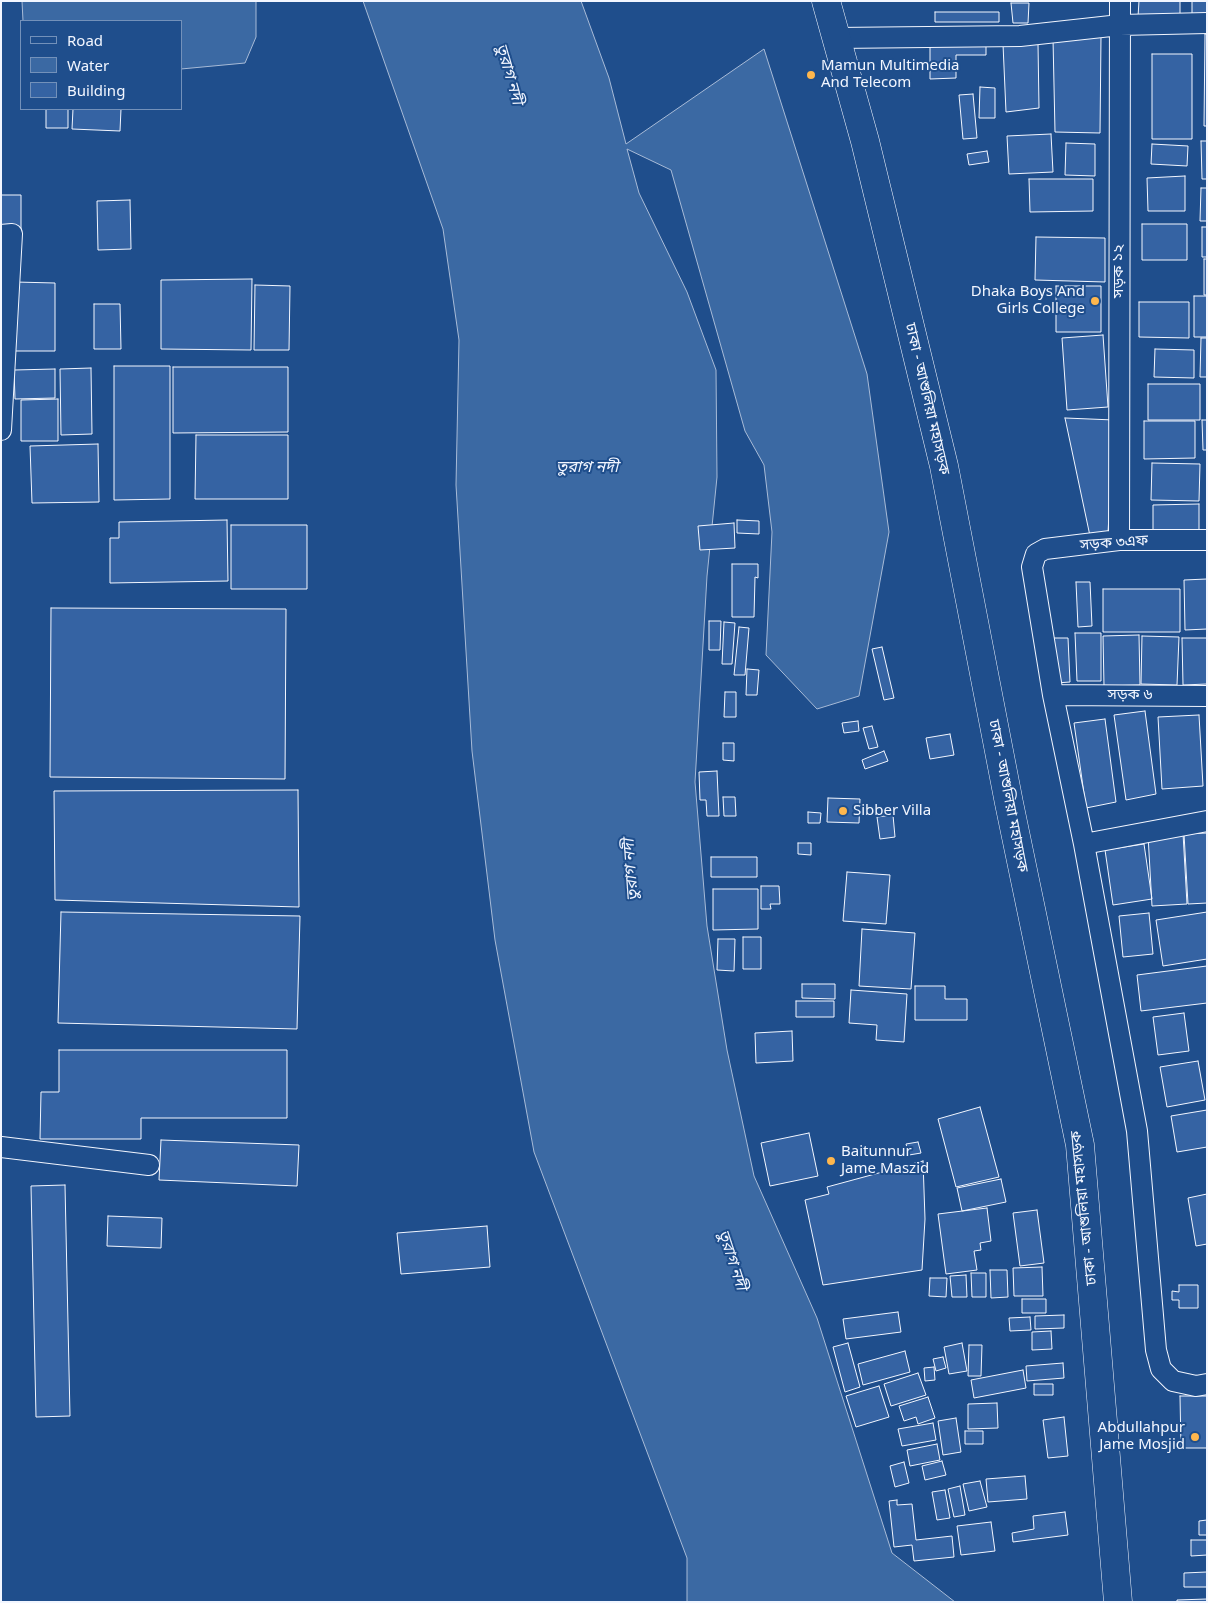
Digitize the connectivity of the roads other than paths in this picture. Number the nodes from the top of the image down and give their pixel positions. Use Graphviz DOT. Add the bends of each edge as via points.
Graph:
graph roads {
  1 [pos="826,1"];
  2 [pos="1120,1"];
  3 [pos="1207,23"];
  4 [pos="1120,25"];
  5 [pos="836,38"];
  6 [pos="1,235"];
  7 [pos="1,430"];
  8 [pos="1119,540"];
  9 [pos="1207,540"];
  10 [pos="1053,695"];
  11 [pos="1207,696"];
  12 [pos="1207,821"];
  13 [pos="1084,844"];
  14 [pos="1,1147"];
  15 [pos="149,1165"];
  16 [pos="1207,1384"];
  17 [pos="1118,1602"];
  1 -- 5 [label="highway, ঢাকা - আশুলিয়া মহাসড়ক"];
  2 -- 4 [label="street, সড়ক ১২"];
  3 -- 4 [label="street"];
  4 -- 5 [label="street" via="1020,36"];
  4 -- 8 [label="street, সড়ক ১২"];
  5 -- 17 [label="highway, ঢাকা - আশুলিয়া মহাসড়ক" via="865,141 944,466 1009,803 1080,1144"];
  6 -- 7 [label="street" via="12,234"];
  8 -- 9 [label="street, সড়ক ৩এফ"];
  8 -- 10 [label="street, সড়ক ৩এফ" via="1045,549 1036,554 1032,567"];
  10 -- 11 [label="street, সড়ক ৬"];
  10 -- 13 [label="street"];
  12 -- 13 [label="street"];
  13 -- 16 [label="street" via="1137,1131 1156,1350 1161,1369 1173,1381 1196,1386"];
  14 -- 15 [label="street"];
}
